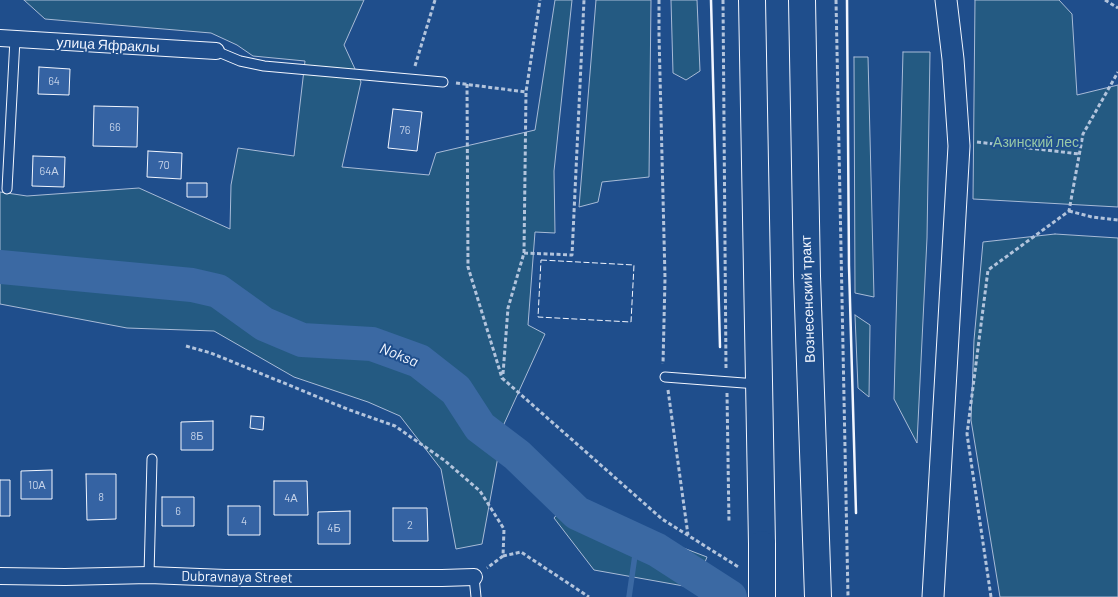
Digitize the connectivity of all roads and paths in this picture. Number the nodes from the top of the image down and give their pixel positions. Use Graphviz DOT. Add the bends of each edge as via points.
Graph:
graph roads {
  1 [pos="435,0"];
  2 [pos="540,0"];
  3 [pos="584,0"];
  4 [pos="660,0"];
  5 [pos="722,0"];
  6 [pos="752,0"];
  7 [pos="802,0"];
  8 [pos="836,0"];
  9 [pos="946,0"];
  10 [pos="1105,0"];
  11 [pos="1118,8"];
  12 [pos="8,39"];
  13 [pos="216,51"];
  14 [pos="1118,72"];
  15 [pos="411,79"];
  16 [pos="443,82"];
  17 [pos="467,84"];
  18 [pos="526,92"];
  19 [pos="0,121"];
  20 [pos="11,122"];
  21 [pos="970,142"];
  22 [pos="1079,154"];
  23 [pos="7,189"];
  24 [pos="1069,211"];
  25 [pos="1118,220"];
  26 [pos="524,252"];
  27 [pos="186,346"];
  28 [pos="665,377"];
  29 [pos="502,378"];
  30 [pos="726,382"];
  31 [pos="759,384"];
  32 [pos="152,459"];
  33 [pos="730,523"];
  34 [pos="688,535"];
  35 [pos="503,556"];
  36 [pos="746,571"];
  37 [pos="149,575"];
  38 [pos="0,576"];
  39 [pos="474,577"];
  40 [pos="818,589"];
  41 [pos="476,597"];
  42 [pos="589,597"];
  43 [pos="762,597"];
  44 [pos="848,597"];
  45 [pos="934,597"];
  46 [pos="991,597"];
  1 -- 15 [label="path"];
  2 -- 18 [label="path"];
  3 -- 26 [label="path" via="572,255"];
  4 -- 28 [label="path"];
  5 -- 30 [label="path"];
  6 -- 31 [label="main road"];
  7 -- 40 [label="main road, Вознесенский тракт"];
  8 -- 44 [label="path"];
  9 -- 45 [label="street" via="959,146"];
  10 -- 11 [label="path"];
  12 -- 13 [label="street, улица Яфраклы"];
  12 -- 20 [label="lane"];
  13 -- 15 [label="lane" via="264,66"];
  14 -- 22 [label="path" via="1082,134"];
  15 -- 16 [label="lane"];
  16 -- 17 [label="path"];
  17 -- 18 [label="path"];
  17 -- 29 [label="path" via="468,268"];
  18 -- 26 [label="path"];
  19 -- 20 [label="lane"];
  20 -- 23 [label="lane"];
  21 -- 22 [label="path"];
  22 -- 24 [label="path"];
  24 -- 25 [label="path"];
  24 -- 46 [label="path" via="988,270 967,434"];
  26 -- 29 [label="path" via="508,308"];
  27 -- 35 [label="path" via="395,426 444,460 480,491 504,530"];
  28 -- 30 [label="lane"];
  28 -- 34 [label="path"];
  29 -- 34 [label="path" via="662,519"];
  30 -- 31 [label="lane"];
  30 -- 33 [label="path"];
  31 -- 43 [label="main road, bridge"];
  32 -- 37 [label="lane"];
  34 -- 36 [label="path"];
  35 -- 39 [label="path"];
  35 -- 42 [label="path" via="521,552"];
  37 -- 38 [label="street, Dubravnaya Street"];
  37 -- 39 [label="street, Dubravnaya Street"];
  39 -- 41 [label="lane"];
}
